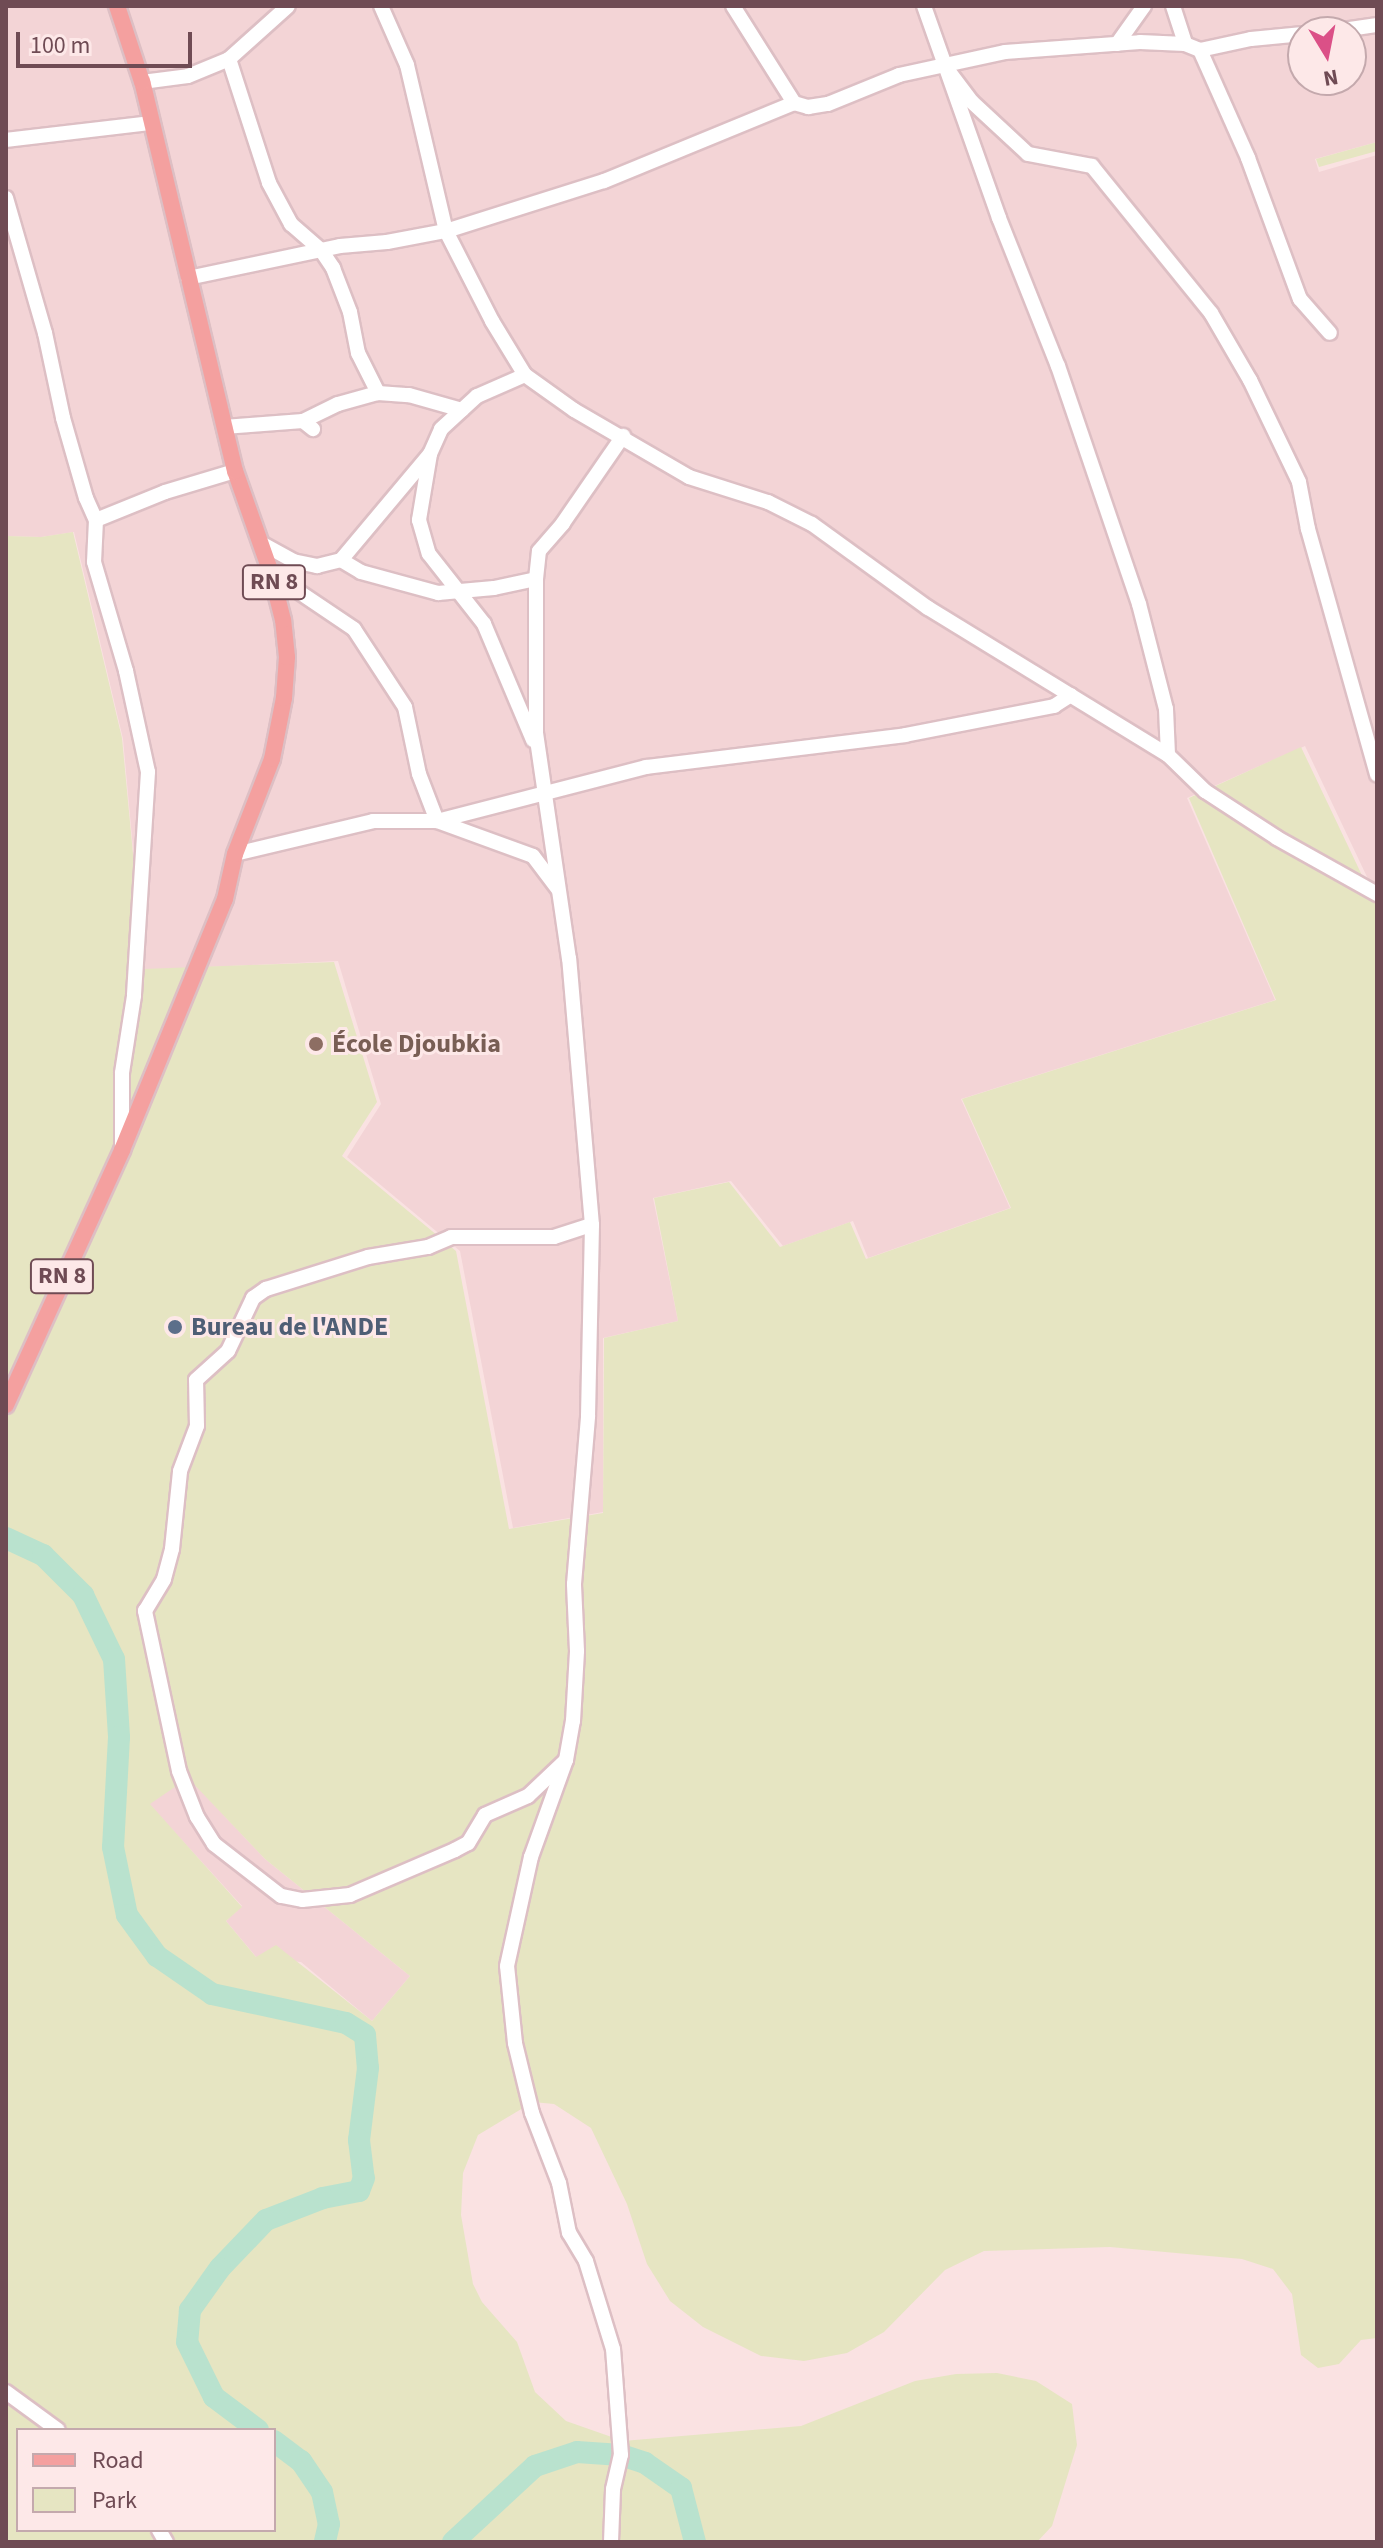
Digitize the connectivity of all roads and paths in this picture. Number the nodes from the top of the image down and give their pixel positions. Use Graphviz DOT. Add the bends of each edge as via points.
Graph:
graph roads {
  1 [pos="117,6"];
  2 [pos="288,6"];
  3 [pos="381,6"];
  4 [pos="733,6"];
  5 [pos="924,6"];
  6 [pos="1144,6"];
  7 [pos="1173,6"];
  8 [pos="1287,36"];
  9 [pos="1117,44"];
  10 [pos="1185,44"];
  11 [pos="1200,50"];
  12 [pos="229,59"];
  13 [pos="944,65"];
  14 [pos="142,82"];
  15 [pos="794,103"];
  16 [pos="151,123"];
  17 [pos="6,140"];
  18 [pos="6,198"];
  19 [pos="446,231"];
  20 [pos="321,250"];
  21 [pos="188,278"];
  22 [pos="1330,333"];
  23 [pos="525,375"];
  24 [pos="378,393"];
  25 [pos="462,410"];
  26 [pos="224,427"];
  27 [pos="623,436"];
  28 [pos="430,454"];
  29 [pos="235,471"];
  30 [pos="96,520"];
  31 [pos="261,543"];
  32 [pos="341,560"];
  33 [pos="271,573"];
  34 [pos="536,579"];
  35 [pos="458,591"];
  36 [pos="1071,695"];
  37 [pos="539,751"];
  38 [pos="1168,755"];
  39 [pos="1377,775"];
  40 [pos="544,795"];
  41 [pos="437,821"];
  42 [pos="235,854"];
  43 [pos="559,890"];
  44 [pos="1377,894"];
  45 [pos="122,1150"];
  46 [pos="592,1225"];
  47 [pos="6,1405"];
  48 [pos="566,1760"];
  49 [pos="6,2392"];
  50 [pos="55,2428"];
  51 [pos="611,2542"];
  1 -- 14 [label="main road, RN 8"];
  2 -- 12 [label="street"];
  3 -- 19 [label="street" via="407,65"];
  4 -- 15 [label="street"];
  5 -- 13 [label="street"];
  6 -- 9 [label="street"];
  7 -- 10 [label="street"];
  8 -- 11 [label="street"];
  9 -- 10 [label="street"];
  9 -- 13 [label="street" via="1005,52"];
  10 -- 11 [label="street"];
  11 -- 22 [label="street" via="1248,158 1300,299"];
  12 -- 14 [label="street" via="188,76"];
  12 -- 20 [label="street" via="269,183 291,224"];
  13 -- 15 [label="street" via="899,75 828,104"];
  13 -- 38 [label="street" via="1058,366 1139,604 1166,709"];
  13 -- 39 [label="street" via="972,102 1028,154 1092,166 1211,313 1299,482"];
  14 -- 16 [label="main road, RN 8"];
  15 -- 19 [label="street" via="604,181"];
  16 -- 17 [label="street"];
  16 -- 21 [label="main road, RN 8"];
  18 -- 30 [label="street"];
  19 -- 20 [label="street"];
  19 -- 23 [label="street"];
  20 -- 21 [label="street"];
  20 -- 24 [label="street" via="333,268 358,353"];
  21 -- 26 [label="main road, RN 8"];
  23 -- 25 [label="street" via="477,396"];
  23 -- 27 [label="street"];
  24 -- 25 [label="street" via="409,395"];
  24 -- 26 [label="street" via="338,404 308,425"];
  25 -- 28 [label="street" via="441,429"];
  26 -- 29 [label="main road, RN 8"];
  27 -- 34 [label="street" via="539,551"];
  27 -- 36 [label="street" via="689,477 768,502 812,524 928,608"];
  28 -- 32 [label="street"];
  28 -- 35 [label="street" via="419,520 429,554"];
  29 -- 30 [label="street"];
  29 -- 31 [label="main road, RN 8"];
  30 -- 45 [label="street" via="94,562 148,772 134,996 122,1073"];
  31 -- 32 [label="street" via="293,561 317,566"];
  31 -- 33 [label="main road, RN 8"];
  32 -- 35 [label="street" via="361,572 438,593"];
  33 -- 41 [label="street" via="354,629 405,707 419,774"];
  33 -- 42 [label="main road, RN 8" via="286,645 284,698 272,759"];
  34 -- 35 [label="street"];
  34 -- 37 [label="street"];
  35 -- 37 [label="street" via="496,647"];
  36 -- 38 [label="street"];
  36 -- 40 [label="street" via="1054,706 920,732 646,767"];
  37 -- 40 [label="street"];
  38 -- 44 [label="street" via="1205,791"];
  40 -- 41 [label="street"];
  40 -- 43 [label="street"];
  41 -- 42 [label="street" via="373,821"];
  41 -- 43 [label="street" via="533,856"];
  42 -- 45 [label="main road, RN 8" via="225,899"];
  43 -- 46 [label="street"];
  45 -- 47 [label="main road, RN 8"];
  46 -- 48 [label="street" via="585,1463 574,1584 577,1651"];
  46 -- 48 [label="street" via="554,1237 451,1237 428,1247 368,1257 266,1289 253,1298 228,1351 196,1380 197,1426 180,1471 172,1549 164,1579 145,1611 179,1771 197,1817 214,1844 281,1896 302,1900 350,1895 455,1850 468,1843 485,1815 528,1796"];
  48 -- 51 [label="street" via="531,1857 507,1966 515,2043 532,2113 613,2349 621,2455 613,2489"];
  49 -- 50 [label="street"];
}
